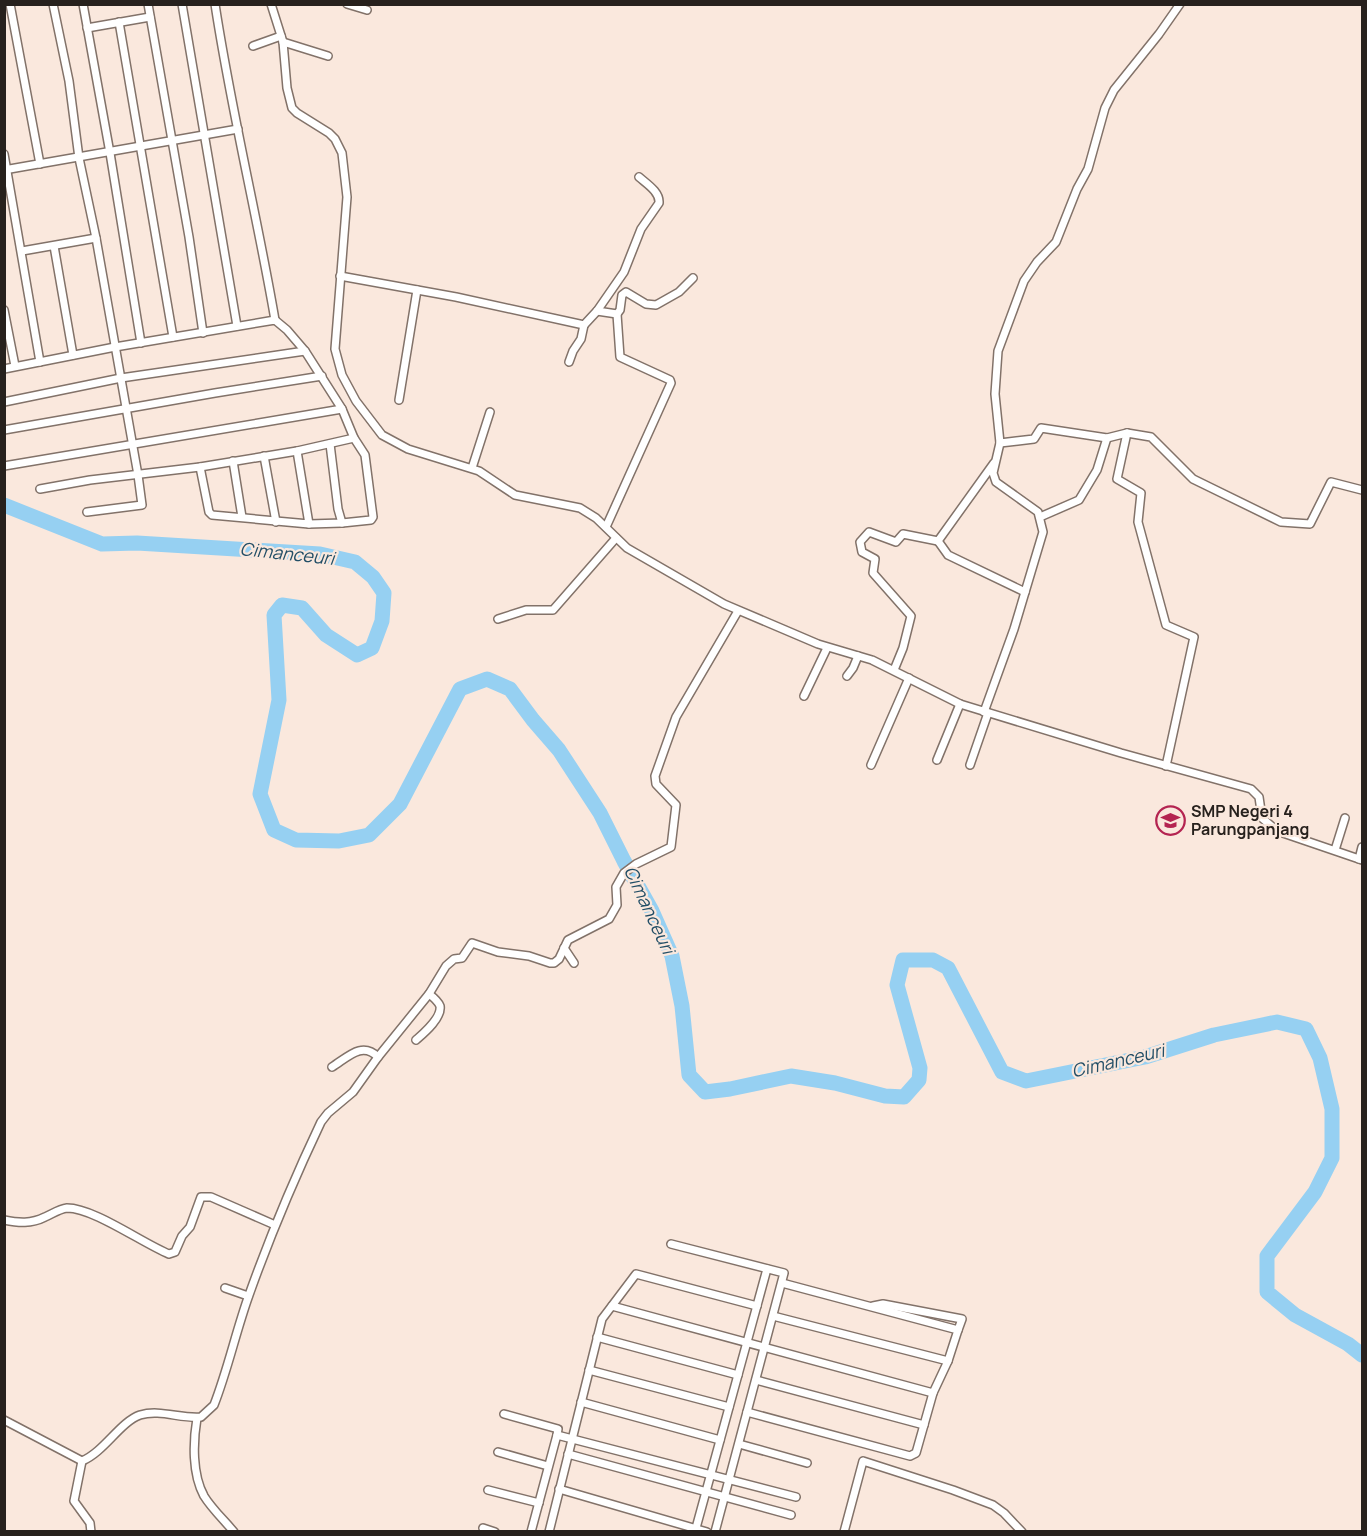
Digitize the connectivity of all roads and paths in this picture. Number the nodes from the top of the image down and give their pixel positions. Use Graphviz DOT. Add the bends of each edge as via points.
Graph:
graph roads {
  1 [pos="10,4"];
  2 [pos="53,4"];
  3 [pos="82,4"];
  4 [pos="148,4"];
  5 [pos="182,4"];
  6 [pos="214,4"];
  7 [pos="271,4"];
  8 [pos="347,4"];
  9 [pos="1180,4"];
  10 [pos="367,10"];
  11 [pos="150,17"];
  12 [pos="119,22"];
  13 [pos="87,28"];
  14 [pos="282,39"];
  15 [pos="253,46"];
  16 [pos="328,56"];
  17 [pos="238,129"];
  18 [pos="203,135"];
  19 [pos="172,141"];
  20 [pos="140,148"];
  21 [pos="110,153"];
  22 [pos="4,154"];
  23 [pos="79,158"];
  24 [pos="40,164"];
  25 [pos="6,170"];
  26 [pos="639,177"];
  27 [pos="96,238"];
  28 [pos="54,246"];
  29 [pos="22,251"];
  30 [pos="340,276"];
  31 [pos="693,278"];
  32 [pos="417,290"];
  33 [pos="4,310"];
  34 [pos="597,311"];
  35 [pos="617,314"];
  36 [pos="275,320"];
  37 [pos="584,325"];
  38 [pos="237,326"];
  39 [pos="203,333"];
  40 [pos="173,338"];
  41 [pos="141,343"];
  42 [pos="115,347"];
  43 [pos="305,351"];
  44 [pos="73,355"];
  45 [pos="40,362"];
  46 [pos="569,362"];
  47 [pos="15,366"];
  48 [pos="4,369"];
  49 [pos="322,376"];
  50 [pos="120,378"];
  51 [pos="399,400"];
  52 [pos="4,402"];
  53 [pos="342,408"];
  54 [pos="126,410"];
  55 [pos="490,412"];
  56 [pos="4,430"];
  57 [pos="1127,433"];
  58 [pos="354,438"];
  59 [pos="1107,438"];
  60 [pos="1000,443"];
  61 [pos="330,444"];
  62 [pos="133,445"];
  63 [pos="297,451"];
  64 [pos="264,456"];
  65 [pos="997,459"];
  66 [pos="233,461"];
  67 [pos="4,466"];
  68 [pos="200,467"];
  69 [pos="472,468"];
  70 [pos="138,475"];
  71 [pos="40,489"];
  72 [pos="1362,490"];
  73 [pos="87,512"];
  74 [pos="242,517"];
  75 [pos="1040,518"];
  76 [pos="276,522"];
  77 [pos="342,523"];
  78 [pos="309,524"];
  79 [pos="606,527"];
  80 [pos="616,538"];
  81 [pos="938,541"];
  82 [pos="1025,592"];
  83 [pos="738,611"];
  84 [pos="498,619"];
  85 [pos="827,648"];
  86 [pos="858,656"];
  87 [pos="894,670"];
  88 [pos="847,676"];
  89 [pos="909,678"];
  90 [pos="804,696"];
  91 [pos="960,704"];
  92 [pos="986,713"];
  93 [pos="937,760"];
  94 [pos="871,765"];
  95 [pos="970,765"];
  96 [pos="1166,766"];
  97 [pos="1344,818"];
  98 [pos="1362,847"];
  99 [pos="1335,850"];
  100 [pos="1361,860"];
  101 [pos="564,948"];
  102 [pos="574,963"];
  103 [pos="429,994"];
  104 [pos="416,1040"];
  105 [pos="378,1057"];
  106 [pos="332,1067"];
  107 [pos="4,1220"];
  108 [pos="275,1225"];
  109 [pos="671,1244"];
  110 [pos="767,1269"];
  111 [pos="782,1284"];
  112 [pos="225,1288"];
  113 [pos="248,1296"];
  114 [pos="612,1306"];
  115 [pos="757,1306"];
  116 [pos="869,1307"];
  117 [pos="773,1316"];
  118 [pos="958,1330"];
  119 [pos="597,1337"];
  120 [pos="747,1343"];
  121 [pos="765,1347"];
  122 [pos="948,1361"];
  123 [pos="589,1370"];
  124 [pos="738,1375"];
  125 [pos="756,1380"];
  126 [pos="933,1393"];
  127 [pos="581,1402"];
  128 [pos="729,1407"];
  129 [pos="747,1412"];
  130 [pos="504,1414"];
  131 [pos="197,1418"];
  132 [pos="4,1420"];
  133 [pos="924,1425"];
  134 [pos="557,1435"];
  135 [pos="572,1439"];
  136 [pos="720,1440"];
  137 [pos="739,1444"];
  138 [pos="498,1452"];
  139 [pos="568,1454"];
  140 [pos="82,1461"];
  141 [pos="807,1463"];
  142 [pos="548,1466"];
  143 [pos="710,1475"];
  144 [pos="729,1480"];
  145 [pos="559,1489"];
  146 [pos="488,1490"];
  147 [pos="706,1492"];
  148 [pos="724,1497"];
  149 [pos="796,1497"];
  150 [pos="539,1503"];
  151 [pos="790,1515"];
  152 [pos="483,1528"];
  153 [pos="696,1528"];
  154 [pos="91,1532"];
  155 [pos="234,1532"];
  156 [pos="495,1532"];
  157 [pos="531,1532"];
  158 [pos="549,1532"];
  159 [pos="707,1532"];
  160 [pos="715,1532"];
  161 [pos="844,1532"];
  162 [pos="1022,1532"];
  1 -- 24 [label="street"];
  2 -- 23 [label="street"];
  3 -- 13 [label="street"];
  4 -- 11 [label="street"];
  5 -- 18 [label="street"];
  6 -- 17 [label="street"];
  7 -- 14 [label="street"];
  8 -- 10 [label="street"];
  9 -- 60 [label="street" via="1113,90 1088,169 1056,242 1024,281 998,351 995,394"];
  11 -- 12 [label="street"];
  11 -- 19 [label="street"];
  12 -- 13 [label="street"];
  12 -- 20 [label="street"];
  13 -- 21 [label="street"];
  14 -- 15 [label="street"];
  14 -- 16 [label="street"];
  14 -- 30 [label="street" via="292,108 336,139 342,153 347,197"];
  17 -- 18 [label="street"];
  17 -- 36 [label="street"];
  18 -- 19 [label="street"];
  18 -- 38 [label="street"];
  19 -- 20 [label="street"];
  19 -- 39 [label="street"];
  20 -- 21 [label="street"];
  20 -- 40 [label="street"];
  21 -- 23 [label="street"];
  21 -- 41 [label="street"];
  22 -- 25 [label="street"];
  23 -- 24 [label="street"];
  23 -- 27 [label="street"];
  24 -- 25 [label="street"];
  25 -- 29 [label="street"];
  26 -- 34 [label="street" via="656,192 659,203 641,229 624,272"];
  27 -- 28 [label="street"];
  27 -- 42 [label="street"];
  28 -- 29 [label="street"];
  28 -- 44 [label="street"];
  29 -- 45 [label="street"];
  30 -- 32 [label="street"];
  30 -- 69 [label="street" via="335,349 342,375 356,401 389,441"];
  31 -- 35 [label="street" via="679,292 656,305 625,292"];
  32 -- 37 [label="street"];
  32 -- 51 [label="street"];
  33 -- 47 [label="street"];
  34 -- 35 [label="street"];
  34 -- 37 [label="street"];
  35 -- 79 [label="street" via="620,357 671,383"];
  36 -- 38 [label="street"];
  36 -- 43 [label="street"];
  37 -- 46 [label="street"];
  38 -- 39 [label="street"];
  39 -- 40 [label="street"];
  40 -- 41 [label="street"];
  41 -- 42 [label="street"];
  42 -- 44 [label="street"];
  42 -- 50 [label="street"];
  43 -- 49 [label="street"];
  43 -- 50 [label="street"];
  44 -- 45 [label="street"];
  45 -- 47 [label="street"];
  47 -- 48 [label="street"];
  49 -- 53 [label="street"];
  49 -- 54 [label="street"];
  50 -- 52 [label="street"];
  50 -- 54 [label="street"];
  53 -- 58 [label="street"];
  53 -- 62 [label="street"];
  54 -- 56 [label="street"];
  54 -- 62 [label="street"];
  55 -- 69 [label="street"];
  57 -- 59 [label="street"];
  57 -- 72 [label="street" via="1151,437 1193,479 1281,522 1310,524 1331,482"];
  57 -- 96 [label="street" via="1117,479 1141,493 1138,522 1166,625 1194,637"];
  58 -- 61 [label="street"];
  58 -- 77 [label="street" via="365,455 374,514 371,520"];
  59 -- 60 [label="street" via="1041,428 1034,439"];
  59 -- 75 [label="street" via="1097,470 1079,500"];
  60 -- 65 [label="street"];
  61 -- 63 [label="street"];
  61 -- 77 [label="street"];
  62 -- 67 [label="street"];
  62 -- 70 [label="street"];
  63 -- 64 [label="street"];
  63 -- 78 [label="street"];
  64 -- 66 [label="street"];
  64 -- 76 [label="street"];
  65 -- 75 [label="street" via="994,479 1038,512"];
  65 -- 81 [label="street"];
  66 -- 68 [label="street"];
  66 -- 74 [label="street"];
  68 -- 70 [label="street"];
  68 -- 74 [label="street" via="211,514"];
  69 -- 79 [label="street" via="515,495 572,505"];
  70 -- 71 [label="street"];
  70 -- 73 [label="street" via="142,505"];
  74 -- 76 [label="street"];
  75 -- 82 [label="street" via="1043,532"];
  76 -- 78 [label="street"];
  77 -- 78 [label="street"];
  79 -- 80 [label="street"];
  80 -- 83 [label="street" via="645,560"];
  80 -- 84 [label="street" via="553,610 526,610"];
  81 -- 82 [label="street" via="948,555"];
  81 -- 87 [label="street" via="903,534 896,542 869,532 860,542 862,552 875,559 873,573 911,616"];
  82 -- 92 [label="street"];
  83 -- 85 [label="street"];
  83 -- 101 [label="street" via="676,717 656,776 656,784 676,806 669,849 624,873 616,887 616,905 609,919 568,940"];
  85 -- 86 [label="street"];
  85 -- 90 [label="street"];
  86 -- 87 [label="street"];
  86 -- 88 [label="street"];
  87 -- 89 [label="street"];
  89 -- 91 [label="street"];
  89 -- 94 [label="street"];
  91 -- 92 [label="street"];
  91 -- 93 [label="street"];
  92 -- 95 [label="street"];
  92 -- 96 [label="street"];
  96 -- 99 [label="street" via="1251,789 1259,797 1262,818 1268,825"];
  97 -- 99 [label="street"];
  98 -- 100 [label="street"];
  99 -- 100 [label="street"];
  101 -- 102 [label="street"];
  101 -- 103 [label="street" via="551,964 472,943 462,958 446,966"];
  103 -- 104 [label="street" via="438,1002 439,1012"];
  103 -- 105 [label="street"];
  105 -- 106 [label="street" via="364,1049"];
  105 -- 108 [label="street" via="352,1092 321,1122"];
  107 -- 108 [label="street" via="32,1222 64,1208 77,1209 169,1254 175,1252 190,1227 201,1197 211,1197"];
  108 -- 113 [label="street"];
  109 -- 110 [label="street"];
  110 -- 111 [label="street" via="784,1274"];
  110 -- 115 [label="street"];
  111 -- 116 [label="street"];
  111 -- 117 [label="street"];
  112 -- 113 [label="street"];
  113 -- 131 [label="street" via="214,1405"];
  114 -- 115 [label="street" via="636,1274"];
  114 -- 119 [label="street" via="602,1319"];
  114 -- 120 [label="street"];
  115 -- 120 [label="street"];
  116 -- 118 [label="street"];
  116 -- 118 [label="street" via="883,1304 962,1319"];
  117 -- 121 [label="street"];
  117 -- 122 [label="street"];
  118 -- 122 [label="street"];
  119 -- 123 [label="street"];
  119 -- 124 [label="street"];
  120 -- 121 [label="street"];
  120 -- 124 [label="street"];
  121 -- 125 [label="street"];
  121 -- 126 [label="street"];
  122 -- 126 [label="street"];
  123 -- 127 [label="street"];
  123 -- 128 [label="street"];
  124 -- 128 [label="street"];
  125 -- 129 [label="street"];
  125 -- 133 [label="street"];
  126 -- 133 [label="street"];
  127 -- 135 [label="street"];
  127 -- 136 [label="street"];
  128 -- 136 [label="street"];
  129 -- 133 [label="street" via="910,1456 916,1453"];
  129 -- 137 [label="street"];
  130 -- 134 [label="street" via="558,1429"];
  131 -- 140 [label="street" via="140,1415 93,1457"];
  131 -- 155 [label="street" via="193,1439 200,1486"];
  132 -- 140 [label="street"];
  134 -- 135 [label="street"];
  134 -- 142 [label="street"];
  135 -- 139 [label="street"];
  135 -- 143 [label="street"];
  136 -- 143 [label="street"];
  137 -- 141 [label="street"];
  137 -- 144 [label="street"];
  138 -- 142 [label="street"];
  139 -- 145 [label="street"];
  139 -- 147 [label="street"];
  140 -- 154 [label="street" via="74,1501 90,1523"];
  142 -- 150 [label="street"];
  143 -- 144 [label="street"];
  143 -- 147 [label="street"];
  144 -- 148 [label="street"];
  144 -- 149 [label="street"];
  145 -- 153 [label="street"];
  145 -- 158 [label="street"];
  146 -- 150 [label="street"];
  147 -- 148 [label="street"];
  147 -- 153 [label="street"];
  148 -- 151 [label="street"];
  148 -- 160 [label="street"];
  150 -- 157 [label="street"];
  152 -- 156 [label="street"];
  153 -- 159 [label="street"];
  161 -- 162 [label="street" via="863,1461 993,1505"];
}
